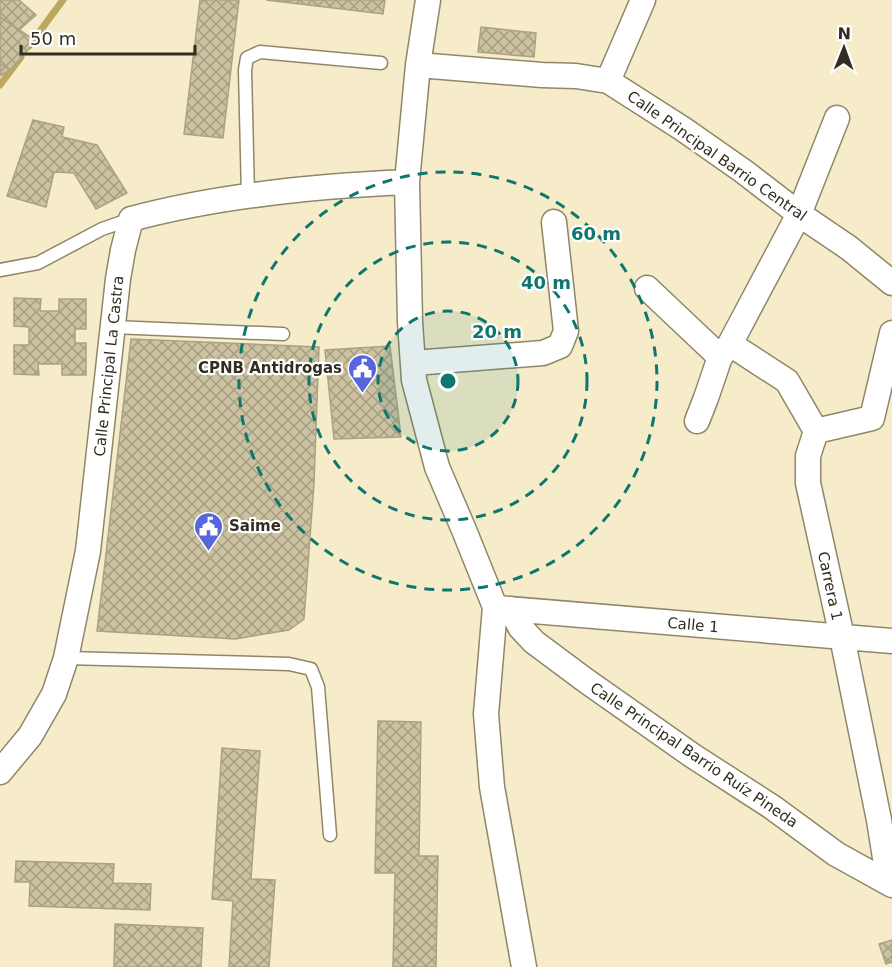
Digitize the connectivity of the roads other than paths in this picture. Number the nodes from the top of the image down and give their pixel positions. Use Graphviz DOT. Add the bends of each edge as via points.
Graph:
graph roads {
  1 [pos="428,0"];
  2 [pos="643,0"];
  3 [pos="381,63"];
  4 [pos="418,65"];
  5 [pos="608,81"];
  6 [pos="837,118"];
  7 [pos="407,182"];
  8 [pos="248,196"];
  9 [pos="799,214"];
  10 [pos="131,219"];
  11 [pos="554,222"];
  12 [pos="0,270"];
  13 [pos="892,284"];
  14 [pos="648,288"];
  15 [pos="113,327"];
  16 [pos="892,333"];
  17 [pos="283,334"];
  18 [pos="725,351"];
  19 [pos="414,363"];
  20 [pos="882,420"];
  21 [pos="697,421"];
  22 [pos="816,431"];
  23 [pos="503,608"];
  24 [pos="842,637"];
  25 [pos="892,641"];
  26 [pos="66,658"];
  27 [pos="0,772"];
  28 [pos="330,835"];
  29 [pos="891,884"];
  30 [pos="524,967"];
  1 -- 4 [label="street, Calle Principal Barrio Ruíz Pineda"];
  2 -- 5 [label="street"];
  3 -- 8 [label="lane" via="260,52 247,58"];
  4 -- 5 [label="street, Calle Principal Barrio Central"];
  4 -- 7 [label="street, Calle Principal Barrio Ruíz Pineda"];
  5 -- 9 [label="street, Calle Principal Barrio Central" via="683,129"];
  6 -- 9 [label="street"];
  7 -- 8 [label="street"];
  7 -- 19 [label="street, Calle Principal Barrio Ruíz Pineda"];
  8 -- 10 [label="street"];
  9 -- 13 [label="street, Calle Principal Barrio Central"];
  9 -- 18 [label="street"];
  10 -- 12 [label="lane" via="102,229 38,263"];
  10 -- 15 [label="street, Calle Principal La Castra"];
  11 -- 19 [label="street" via="567,331 560,346 543,353"];
  14 -- 18 [label="street"];
  15 -- 17 [label="lane"];
  15 -- 26 [label="street, Calle Principal La Castra" via="88,551"];
  16 -- 20 [label="street"];
  18 -- 21 [label="street"];
  18 -- 22 [label="street" via="787,381"];
  19 -- 23 [label="street, Calle Principal Barrio Ruíz Pineda" via="414,380 437,467"];
  20 -- 22 [label="street"];
  22 -- 24 [label="street, Carrera 1" via="808,456 808,483"];
  23 -- 24 [label="street, Calle 1"];
  23 -- 29 [label="street, Calle Principal Barrio Ruíz Pineda" via="534,642 585,680 836,854"];
  23 -- 30 [label="street" via="486,714 492,787"];
  24 -- 25 [label="street, Calle 1"];
  24 -- 29 [label="street, Carrera 1"];
  26 -- 27 [label="street, Calle Principal La Castra" via="54,694 30,736"];
  26 -- 28 [label="lane" via="289,664 311,669 318,687"];
}
